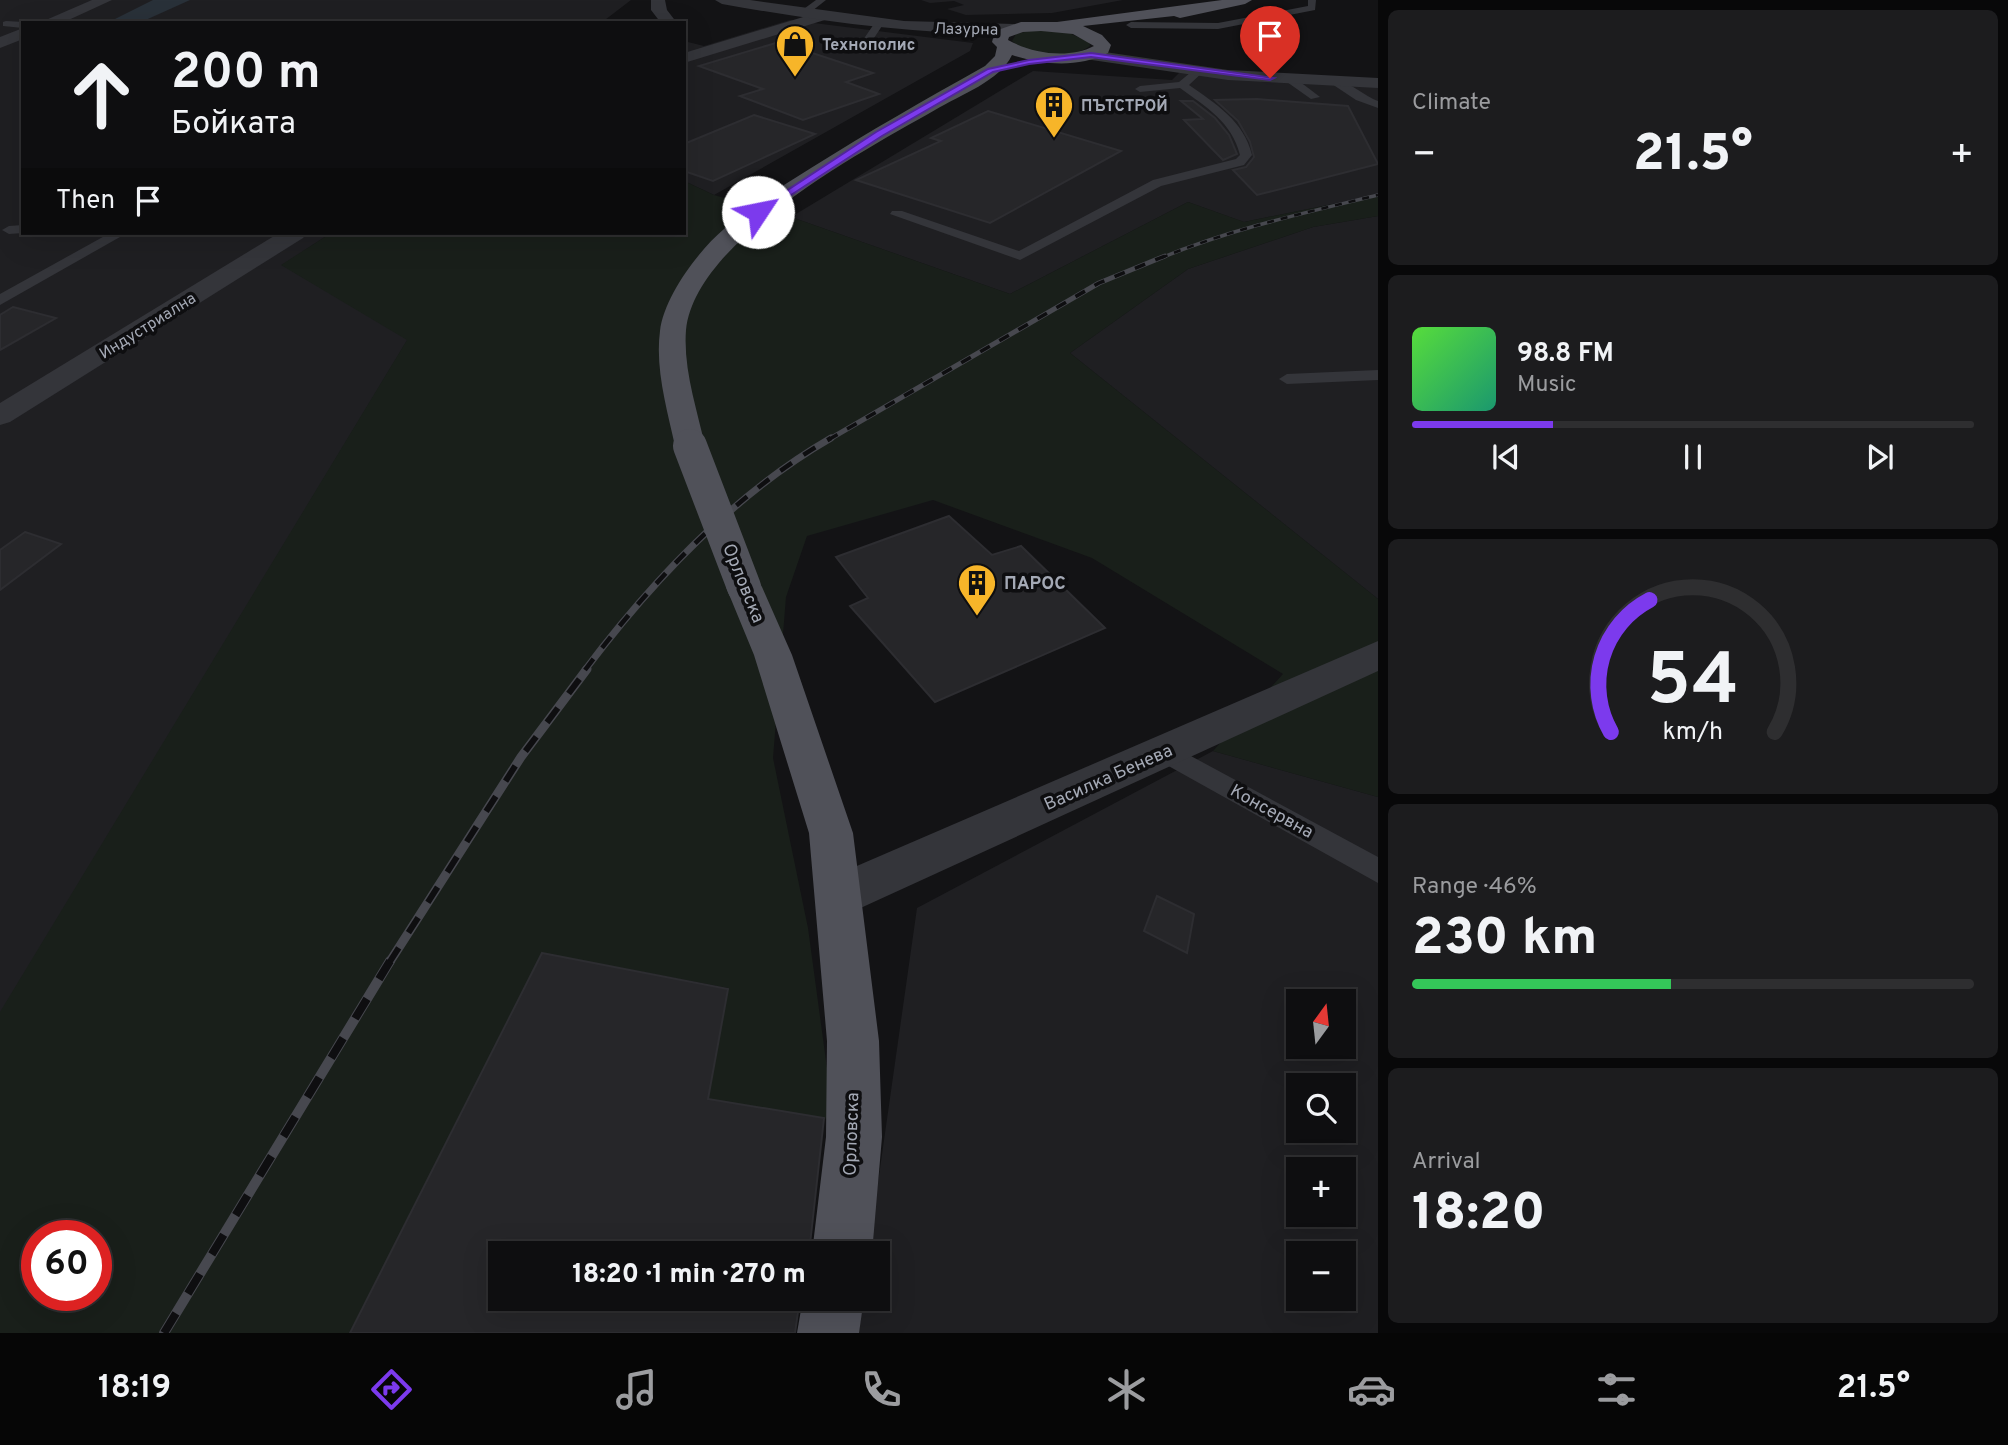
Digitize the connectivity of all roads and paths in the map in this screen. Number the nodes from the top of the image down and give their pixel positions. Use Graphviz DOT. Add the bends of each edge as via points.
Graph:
graph roads {
  1 [pos="105,0"];
  2 [pos="658,0"];
  3 [pos="722,0"];
  4 [pos="1245,0"];
  5 [pos="1312,0"];
  6 [pos="822,8"];
  7 [pos="1203,8"];
  8 [pos="52,21"];
  9 [pos="667,21"];
  10 [pos="879,23"];
  11 [pos="6,24"];
  12 [pos="21,25"];
  13 [pos="1131,25"];
  14 [pos="918,26"];
  15 [pos="1035,26"];
  16 [pos="1014,29"];
  17 [pos="21,34"];
  18 [pos="0,43"];
  19 [pos="686,44"];
  20 [pos="1003,44"];
  21 [pos="1093,49"];
  22 [pos="842,51"];
  23 [pos="706,52"];
  24 [pos="686,57"];
  25 [pos="991,70"];
  26 [pos="1200,70"];
  27 [pos="1291,80"];
  28 [pos="1336,82"];
  29 [pos="1378,83"];
  30 [pos="1182,85"];
  31 [pos="1140,89"];
  32 [pos="1315,97"];
  33 [pos="1378,105"];
  34 [pos="897,214"];
  35 [pos="116,235"];
  36 [pos="292,235"];
  37 [pos="0,300"];
  38 [pos="1378,375"];
  39 [pos="1287,379"];
  40 [pos="0,416"];
  41 [pos="1378,655"];
  42 [pos="1165,752"];
  43 [pos="1378,871"];
  44 [pos="838,895"];
  45 [pos="843,1241"];
  46 [pos="832,1311"];
  47 [pos="828,1333"];
  1 -- 8 [label="street"];
  2 -- 9 [label="street"];
  3 -- 6 [label="street, Лазурна" via="804,13"];
  4 -- 7 [label="main road"];
  5 -- 13 [label="lane" via="1312,8 1218,26"];
  6 -- 10 [label="street, Лазурна"];
  6 -- 23 [label="street"];
  7 -- 13 [label="main road"];
  7 -- 15 [label="main road"];
  10 -- 14 [label="street, Лазурна"];
  10 -- 22 [label="lane" via="867,42"];
  11 -- 12 [label="lane"];
  13 -- 21 [label="main road" via="1110,32"];
  14 -- 16 [label="street, Лазурна"];
  14 -- 20 [label="street, Лазурна"];
  15 -- 16 [label="main road"];
  15 -- 21 [label="main road" via="1074,30"];
  16 -- 20 [label="main road, Орловска" via="1001,34"];
  17 -- 18 [label="street"];
  19 -- 23 [label="street"];
  20 -- 21 [label="main road" via="1045,57"];
  20 -- 25 [label="main road, Орловска" via="1003,57"];
  21 -- 25 [label="main road, Орловска"];
  21 -- 26 [label="street"];
  23 -- 24 [label="street"];
  25 -- 44 [label="main road, Орловска, bridge" via="879,134 731,234 703,265 673,329 676,381 690,446 773,655 831,833"];
  26 -- 27 [label="street"];
  26 -- 30 [label="lane"];
  27 -- 28 [label="street"];
  27 -- 32 [label="lane"];
  28 -- 29 [label="street"];
  28 -- 33 [label="lane"];
  30 -- 31 [label="lane"];
  30 -- 34 [label="lane" via="1236,126 1245,141 1246,155 1240,162 1157,183 1020,256"];
  35 -- 37 [label="lane"];
  36 -- 40 [label="street, Индустриална"];
  38 -- 39 [label="lane"];
  41 -- 42 [label="street, Василка Бенева"];
  42 -- 43 [label="lane, Консервна"];
  42 -- 44 [label="street, Василка Бенева"];
  44 -- 45 [label="main road, Орловска" via="853,1054 854,1137"];
  46 -- 47 [label="main road"];
}
